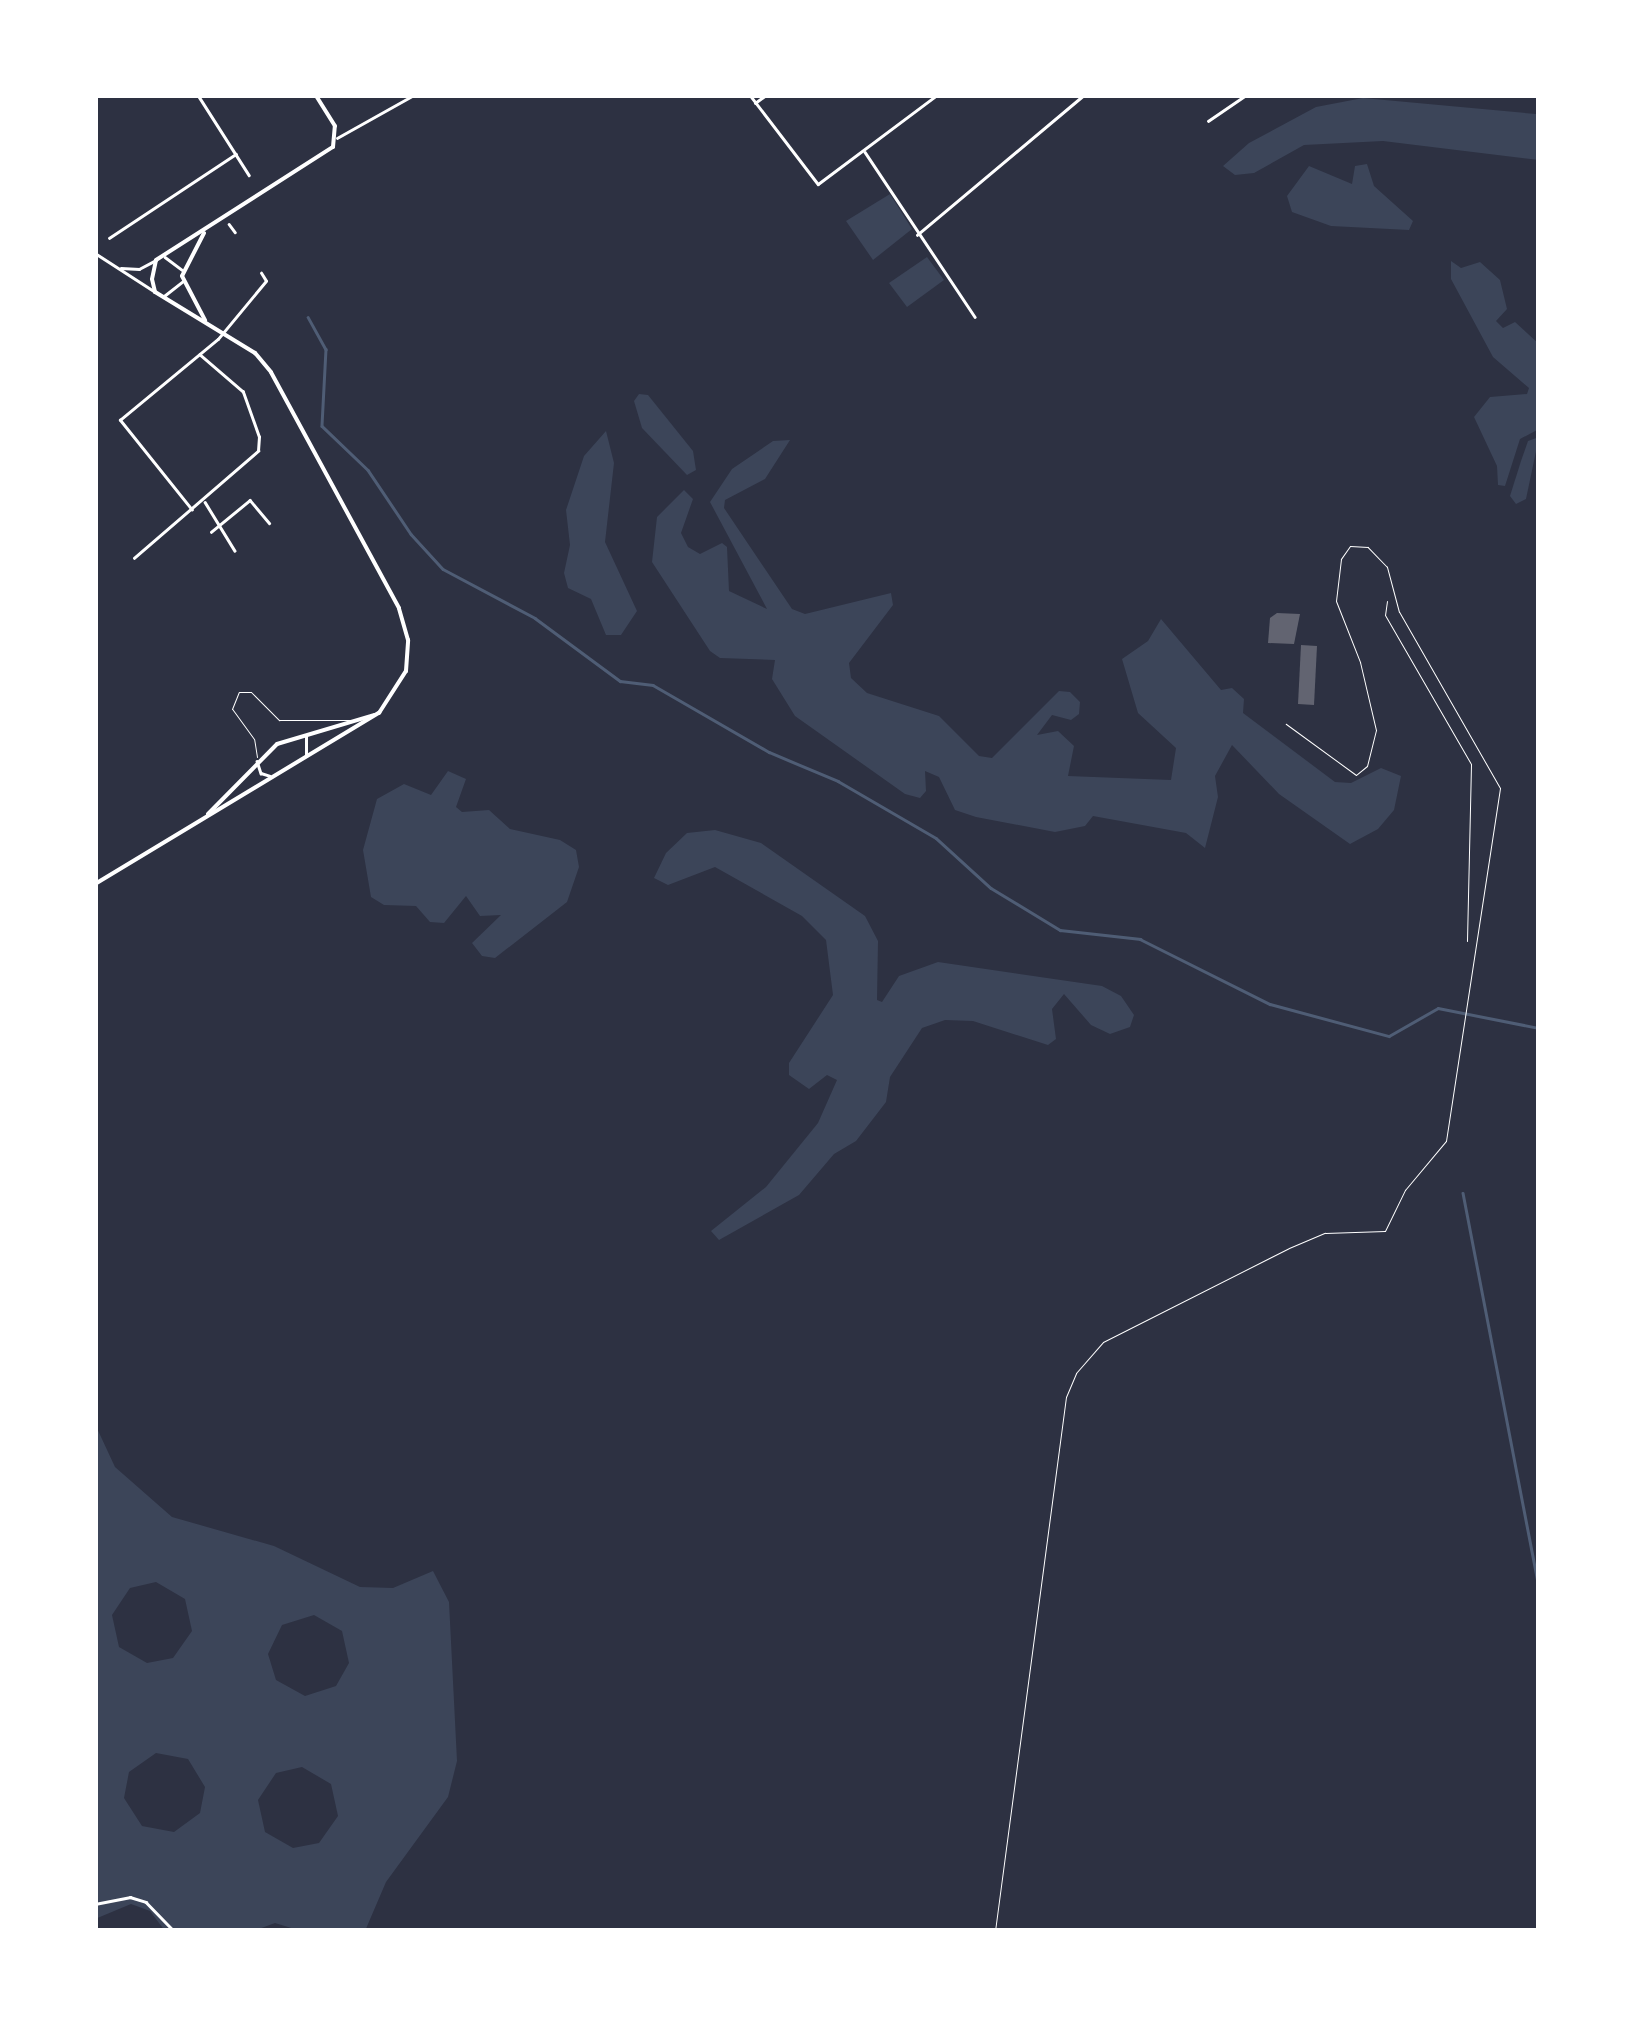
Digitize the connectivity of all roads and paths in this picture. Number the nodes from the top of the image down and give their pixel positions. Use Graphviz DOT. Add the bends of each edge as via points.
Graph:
graph roads {
  1 [pos="198,95"];
  2 [pos="316,95"];
  3 [pos="414,95"];
  4 [pos="750,95"];
  5 [pos="766,95"];
  6 [pos="937,95"];
  7 [pos="1084,95"];
  8 [pos="1246,95"];
  9 [pos="756,102"];
  10 [pos="1208,121"];
  11 [pos="337,138"];
  12 [pos="864,151"];
  13 [pos="236,154"];
  14 [pos="249,175"];
  15 [pos="229,224"];
  16 [pos="208,228"];
  17 [pos="235,232"];
  18 [pos="917,236"];
  19 [pos="110,238"];
  20 [pos="95,253"];
  21 [pos="159,259"];
  22 [pos="115,266"];
  23 [pos="182,271"];
  24 [pos="261,273"];
  25 [pos="183,280"];
  26 [pos="155,292"];
  27 [pos="163,296"];
  28 [pos="975,317"];
  29 [pos="208,324"];
  30 [pos="200,354"];
  31 [pos="204,501"];
  32 [pos="192,510"];
  33 [pos="222,523"];
  34 [pos="269,523"];
  35 [pos="211,532"];
  36 [pos="235,551"];
  37 [pos="134,558"];
  38 [pos="1395,598"];
  39 [pos="379,714"];
  40 [pos="358,719"];
  41 [pos="1286,724"];
  42 [pos="301,735"];
  43 [pos="257,761"];
  44 [pos="302,761"];
  45 [pos="275,776"];
  46 [pos="197,823"];
  47 [pos="95,884"];
  48 [pos="1467,940"];
  49 [pos="95,1904"];
  50 [pos="174,1931"];
  51 [pos="995,1931"];
  1 -- 13 [label="street"];
  2 -- 11 [label="street"];
  3 -- 11 [label="street"];
  4 -- 9 [label="street"];
  5 -- 9 [label="street"];
  6 -- 12 [label="street"];
  7 -- 18 [label="street"];
  8 -- 10 [label="street"];
  9 -- 12 [label="street" via="816,184"];
  11 -- 16 [label="street" via="333,147"];
  12 -- 18 [label="street"];
  13 -- 14 [label="street"];
  13 -- 19 [label="street"];
  15 -- 17 [label="street"];
  16 -- 21 [label="street"];
  16 -- 23 [label="street"];
  18 -- 28 [label="street"];
  20 -- 22 [label="street"];
  21 -- 22 [label="street" via="136,270"];
  21 -- 23 [label="street"];
  21 -- 26 [label="street"];
  22 -- 26 [label="street"];
  23 -- 25 [label="street"];
  24 -- 30 [label="street" via="266,281"];
  25 -- 27 [label="street"];
  25 -- 29 [label="street"];
  26 -- 27 [label="street"];
  27 -- 29 [label="street"];
  29 -- 39 [label="street" via="255,353 271,372 404,620 406,671"];
  30 -- 31 [label="street" via="243,392 260,445 250,464"];
  30 -- 32 [label="street" via="120,420"];
  31 -- 32 [label="street"];
  31 -- 33 [label="street"];
  32 -- 37 [label="street"];
  33 -- 34 [label="street" via="250,500"];
  33 -- 35 [label="street"];
  33 -- 36 [label="street"];
  38 -- 41 [label="lane" via="1377,553 1350,546 1341,559 1336,600 1376,730 1363,771 1356,775"];
  38 -- 48 [label="path" via="1383,604 1385,616 1471,764"];
  38 -- 51 [label="lane" via="1448,705 1500,788 1446,1141 1405,1190 1389,1228 1325,1233 1289,1248 1103,1342 1076,1373 1066,1397"];
  39 -- 40 [label="street"];
  39 -- 44 [label="street"];
  40 -- 42 [label="street"];
  40 -- 43 [label="lane" via="279,720 251,692 239,692 232,709 254,738"];
  42 -- 43 [label="street"];
  42 -- 44 [label="street" via="311,745"];
  43 -- 45 [label="street" via="261,773"];
  43 -- 46 [label="street"];
  44 -- 45 [label="street"];
  45 -- 46 [label="street"];
  46 -- 47 [label="street"];
  49 -- 50 [label="street" via="146,1902"];
}
